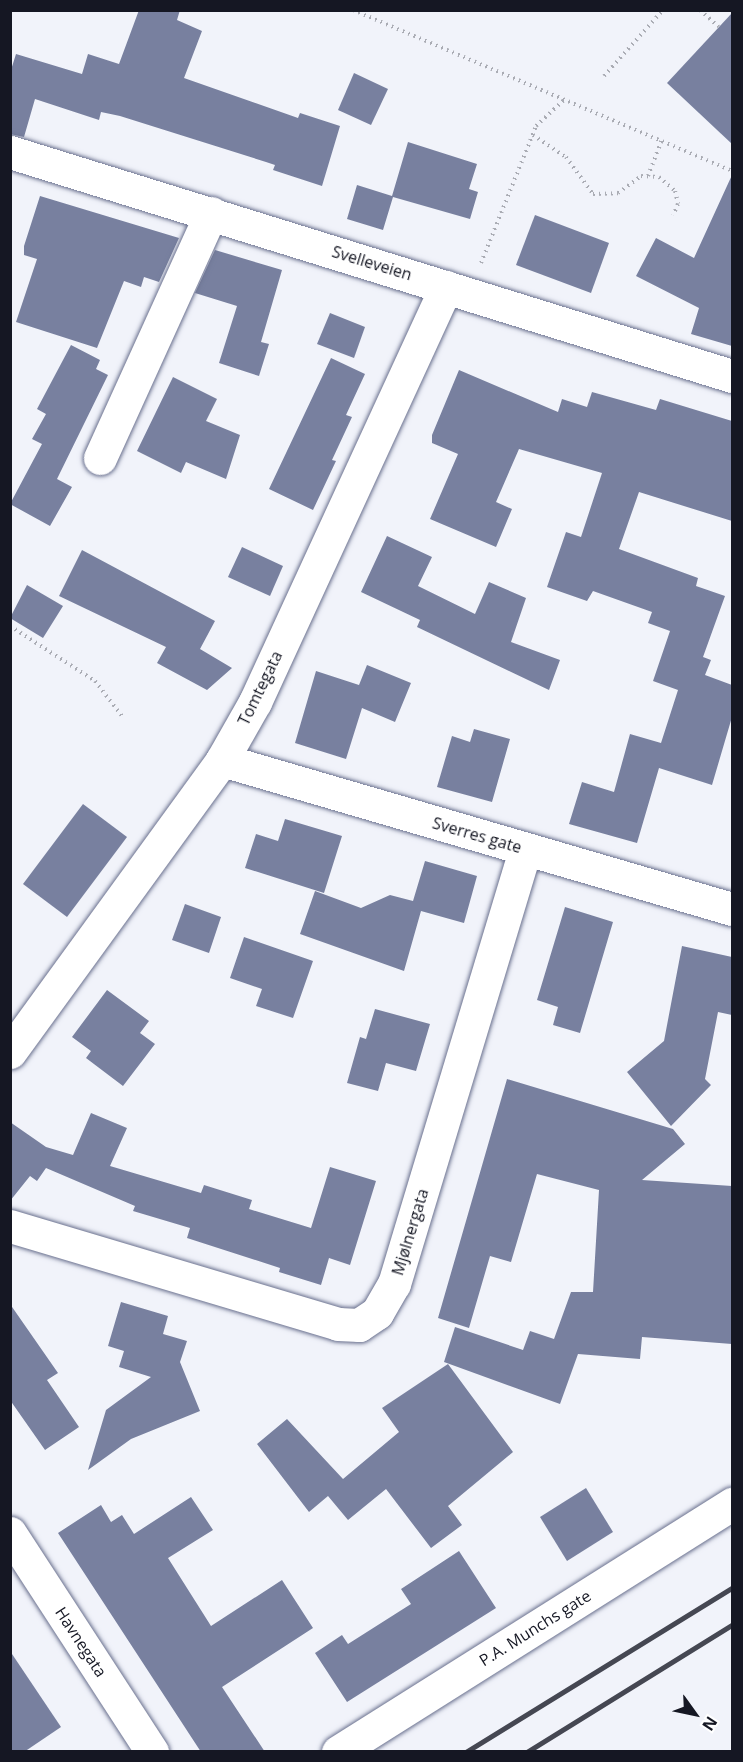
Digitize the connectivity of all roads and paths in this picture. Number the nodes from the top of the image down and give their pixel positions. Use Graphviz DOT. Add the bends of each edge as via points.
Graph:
graph roads {
  1 [pos="353,10"];
  2 [pos="663,10"];
  3 [pos="700,10"];
  4 [pos="719,27"];
  5 [pos="604,76"];
  6 [pos="565,99"];
  7 [pos="533,135"];
  8 [pos="662,140"];
  9 [pos="10,152"];
  10 [pos="732,171"];
  11 [pos="648,176"];
  12 [pos="211,213"];
  13 [pos="673,215"];
  14 [pos="446,287"];
  15 [pos="477,296"];
  16 [pos="732,376"];
  17 [pos="100,458"];
  18 [pos="10,626"];
  19 [pos="122,716"];
  20 [pos="222,760"];
  21 [pos="525,849"];
  22 [pos="732,909"];
  23 [pos="10,1052"];
  24 [pos="10,1226"];
  25 [pos="732,1504"];
  26 [pos="10,1533"];
  27 [pos="152,1752"];
  28 [pos="338,1752"];
  1 -- 6 [label="path"];
  2 -- 5 [label="path"];
  3 -- 4 [label="path"];
  6 -- 7 [label="path"];
  6 -- 8 [label="path"];
  7 -- 11 [label="path" via="566,158 593,194 618,193"];
  7 -- 15 [label="path" via="482,254"];
  8 -- 10 [label="path"];
  8 -- 11 [label="path"];
  9 -- 12 [label="street, Svelleveien"];
  11 -- 13 [label="path" via="659,177 675,190 678,204"];
  12 -- 14 [label="street, Svelleveien"];
  12 -- 17 [label="street"];
  14 -- 15 [label="street, Svelleveien"];
  14 -- 20 [label="street, Tomtegata" via="255,702"];
  15 -- 16 [label="street, Svelleveien"];
  18 -- 19 [label="path" via="95,681"];
  20 -- 21 [label="street, Sverres gate"];
  20 -- 23 [label="street, Tomtegata"];
  21 -- 22 [label="street, Sverres gate"];
  21 -- 24 [label="street, Mjølnergata" via="394,1284 377,1313 359,1325 338,1324"];
  25 -- 28 [label="street, P.A. Munchs gate"];
  26 -- 27 [label="street, Havnegata"];
}
